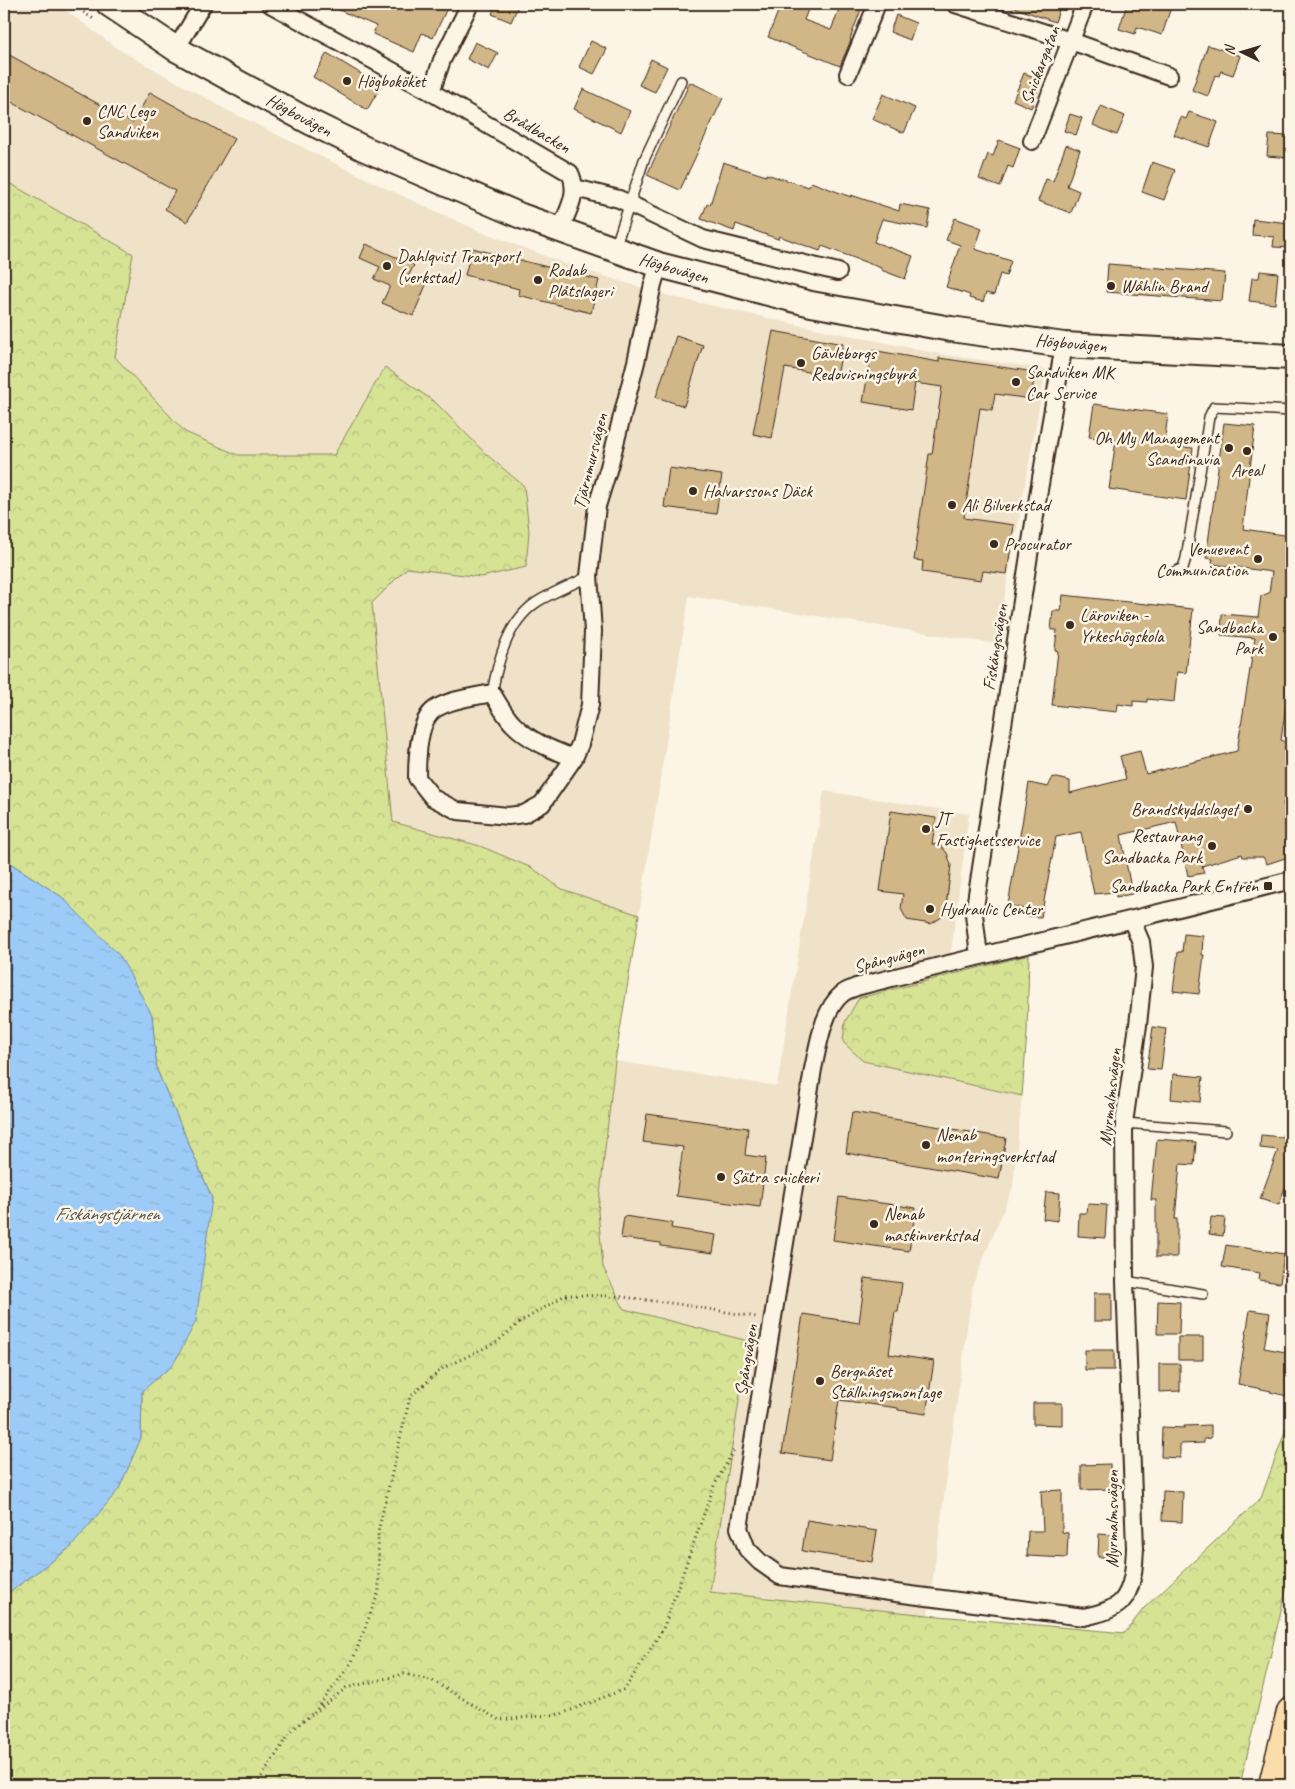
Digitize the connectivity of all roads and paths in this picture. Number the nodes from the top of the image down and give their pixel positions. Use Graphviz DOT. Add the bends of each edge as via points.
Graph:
graph roads {
  1 [pos="109,4"];
  2 [pos="203,4"];
  3 [pos="270,4"];
  4 [pos="470,4"];
  5 [pos="877,4"];
  6 [pos="955,4"];
  7 [pos="1085,4"];
  8 [pos="1071,41"];
  9 [pos="176,49"];
  10 [pos="848,74"];
  11 [pos="1170,76"];
  12 [pos="682,81"];
  13 [pos="431,92"];
  14 [pos="1032,141"];
  15 [pos="575,188"];
  16 [pos="630,205"];
  17 [pos="560,230"];
  18 [pos="614,250"];
  19 [pos="659,265"];
  20 [pos="838,272"];
  21 [pos="1064,345"];
  22 [pos="1291,357"];
  23 [pos="1291,411"];
  24 [pos="1174,572"];
  25 [pos="589,576"];
  26 [pos="492,693"];
  27 [pos="574,758"];
  28 [pos="1291,880"];
  29 [pos="1132,921"];
  30 [pos="979,956"];
  31 [pos="1124,1123"];
  32 [pos="1226,1130"];
  33 [pos="1125,1281"];
  34 [pos="1203,1294"];
  35 [pos="773,1320"];
  36 [pos="755,1426"];
  37 [pos="1291,1712"];
  38 [pos="314,1713"];
  39 [pos="256,1785"];
  40 [pos="1274,1785"];
  1 -- 9 [label="main road, Högbovägen"];
  2 -- 9 [label="street"];
  3 -- 13 [label="street, Brådbacken"];
  4 -- 13 [label="street" via="442,60"];
  5 -- 10 [label="street"];
  6 -- 8 [label="street"];
  7 -- 8 [label="street, Snickargatan"];
  8 -- 11 [label="street"];
  8 -- 14 [label="street, Snickargatan"];
  9 -- 17 [label="main road, Högbovägen" via="365,149"];
  12 -- 16 [label="lane" via="644,160"];
  13 -- 15 [label="street, Brådbacken" via="570,173"];
  15 -- 16 [label="street"];
  15 -- 17 [label="street"];
  16 -- 18 [label="lane"];
  16 -- 20 [label="street" via="703,240"];
  17 -- 18 [label="main road, Högbovägen"];
  18 -- 19 [label="main road, Högbovägen"];
  19 -- 21 [label="main road, Högbovägen" via="811,304"];
  19 -- 25 [label="street, Tjärnmursvägen" via="609,467 596,506"];
  21 -- 22 [label="main road, Högbovägen"];
  21 -- 30 [label="street, Fiskängsvägen" via="974,914"];
  23 -- 24 [label="lane" via="1214,407 1209,417 1186,558 1183,568"];
  25 -- 26 [label="lane" via="536,603 514,626 496,670"];
  25 -- 27 [label="street, Tjärnmursvägen" via="593,631 590,705"];
  26 -- 27 [label="street" via="512,722 529,737"];
  26 -- 27 [label="street, Tjärnmursvägen" via="434,709 422,728 417,778 433,798 458,811 508,816 524,814 542,804"];
  28 -- 29 [label="street, Spångvägen"];
  29 -- 30 [label="street, Spångvägen"];
  29 -- 31 [label="street, Myrmalmsvägen" via="1141,942 1144,967"];
  30 -- 35 [label="street, Spångvägen" via="856,987 842,994 833,1004 821,1034 813,1069"];
  31 -- 32 [label="lane"];
  31 -- 33 [label="street, Myrmalmsvägen"];
  33 -- 34 [label="lane"];
  33 -- 36 [label="street, Myrmalmsvägen" via="1134,1565 1130,1586 1121,1602 1102,1612 1084,1617 780,1576 747,1549 738,1528"];
  35 -- 36 [label="street, Spångvägen"];
  35 -- 38 [label="path" via="614,1296 565,1295 519,1323 497,1342 443,1368 410,1396 378,1532 379,1591 352,1662"];
  36 -- 38 [label="path" via="742,1435 714,1486 663,1629 625,1689 561,1714 499,1720 431,1680 404,1674 346,1688"];
  37 -- 40 [label="highway"];
  38 -- 39 [label="path" via="293,1729"];
}
